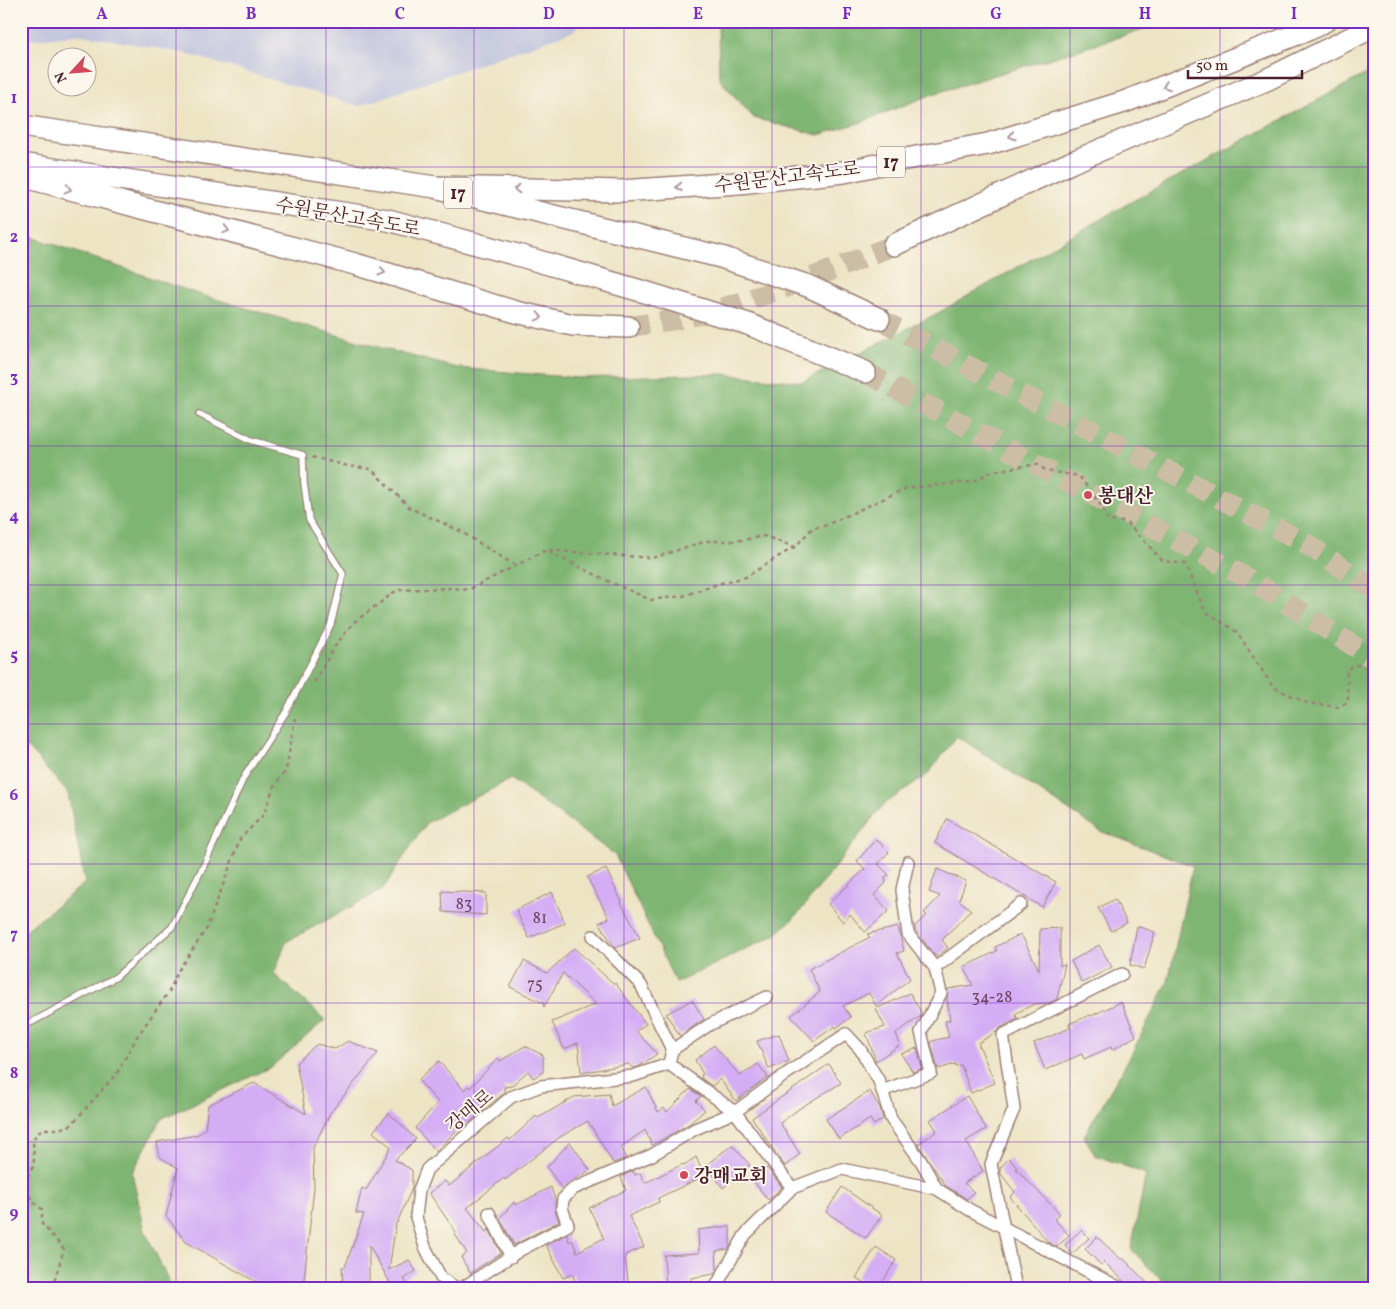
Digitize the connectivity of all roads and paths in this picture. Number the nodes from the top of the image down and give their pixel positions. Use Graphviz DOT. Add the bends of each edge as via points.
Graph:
graph roads {
  1 [pos="1325,21"];
  2 [pos="1375,26"];
  3 [pos="21,126"];
  4 [pos="21,164"];
  5 [pos="21,176"];
  6 [pos="435,187"];
  7 [pos="894,245"];
  8 [pos="880,320"];
  9 [pos="628,327"];
  10 [pos="865,372"];
  11 [pos="199,414"];
  12 [pos="303,455"];
  13 [pos="795,548"];
  14 [pos="546,550"];
  15 [pos="516,566"];
  16 [pos="1375,670"];
  17 [pos="310,690"];
  18 [pos="296,715"];
  19 [pos="908,862"];
  20 [pos="1021,904"];
  21 [pos="593,936"];
  22 [pos="935,968"];
  23 [pos="1122,974"];
  24 [pos="767,996"];
  25 [pos="21,1024"];
  26 [pos="672,1050"];
  27 [pos="669,1064"];
  28 [pos="882,1091"];
  29 [pos="735,1112"];
  30 [pos="792,1188"];
  31 [pos="937,1189"];
  32 [pos="489,1212"];
  33 [pos="1003,1227"];
  34 [pos="511,1257"];
  35 [pos="54,1288"];
  36 [pos="456,1288"];
  37 [pos="462,1288"];
  38 [pos="715,1288"];
  39 [pos="1016,1288"];
  40 [pos="1120,1288"];
  1 -- 6 [label="highway, 수원문산고속도로 / 17, one-way" via="1124,102 988,144 844,172 739,183 621,190"];
  2 -- 7 [label="highway" via="1266,80 1070,163"];
  3 -- 6 [label="highway, 수원문산고속도로 / 17"];
  4 -- 10 [label="highway, 수원문산고속도로 / 17" via="388,220 748,324"];
  5 -- 9 [label="highway, 수원문산고속도로, one-way" via="355,264 516,312 573,325"];
  6 -- 8 [label="highway, 수원문산고속도로 / 17" via="721,257 808,286"];
  11 -- 12 [label="lane" via="250,440"];
  12 -- 15 [label="path" via="371,469 410,508 460,530"];
  12 -- 25 [label="lane" via="309,520 343,574 331,624 286,712 244,777 172,927 116,977 32,1022"];
  13 -- 14 [label="path" via="764,536 736,541 707,541 652,558"];
  13 -- 14 [label="path" via="746,577 683,596 651,600"];
  13 -- 16 [label="path" via="813,527 822,527 907,488 972,482 993,471 1038,464 1046,471 1079,476 1102,507 1108,521 1126,522 1163,561 1185,564 1205,611 1237,632 1274,687 1307,703 1339,707 1348,702 1347,672 1354,664"];
  14 -- 15 [label="path"];
  15 -- 17 [label="path" via="468,590 397,590 354,623 335,646"];
  18 -- 35 [label="path" via="286,771 274,786 264,814 240,839 207,928 178,971 170,990 138,1034 118,1073 71,1124 60,1129 42,1129 33,1139 34,1166 25,1181 31,1200 42,1209 42,1224 64,1249"];
  19 -- 22 [label="street" via="902,890 908,934"];
  20 -- 22 [label="street"];
  21 -- 26 [label="street" via="641,985"];
  22 -- 28 [label="street" via="941,994 921,1032 931,1073"];
  23 -- 33 [label="street" via="1003,1035 1014,1109 991,1164"];
  24 -- 26 [label="street" via="709,1025"];
  26 -- 27 [label="street"];
  27 -- 29 [label="street"];
  27 -- 36 [label="street, 강매로" via="633,1076 541,1086 511,1097 427,1169 419,1190 416,1217 425,1247 441,1278"];
  28 -- 29 [label="street" via="860,1049 846,1034"];
  28 -- 31 [label="street" via="891,1119"];
  29 -- 30 [label="street"];
  29 -- 34 [label="street" via="696,1129 652,1155 573,1189 563,1200 562,1208 568,1225"];
  30 -- 31 [label="street" via="842,1169"];
  30 -- 38 [label="street" via="745,1235"];
  31 -- 33 [label="street"];
  32 -- 34 [label="street"];
  33 -- 39 [label="street"];
  33 -- 40 [label="street"];
  34 -- 37 [label="street"];
}
